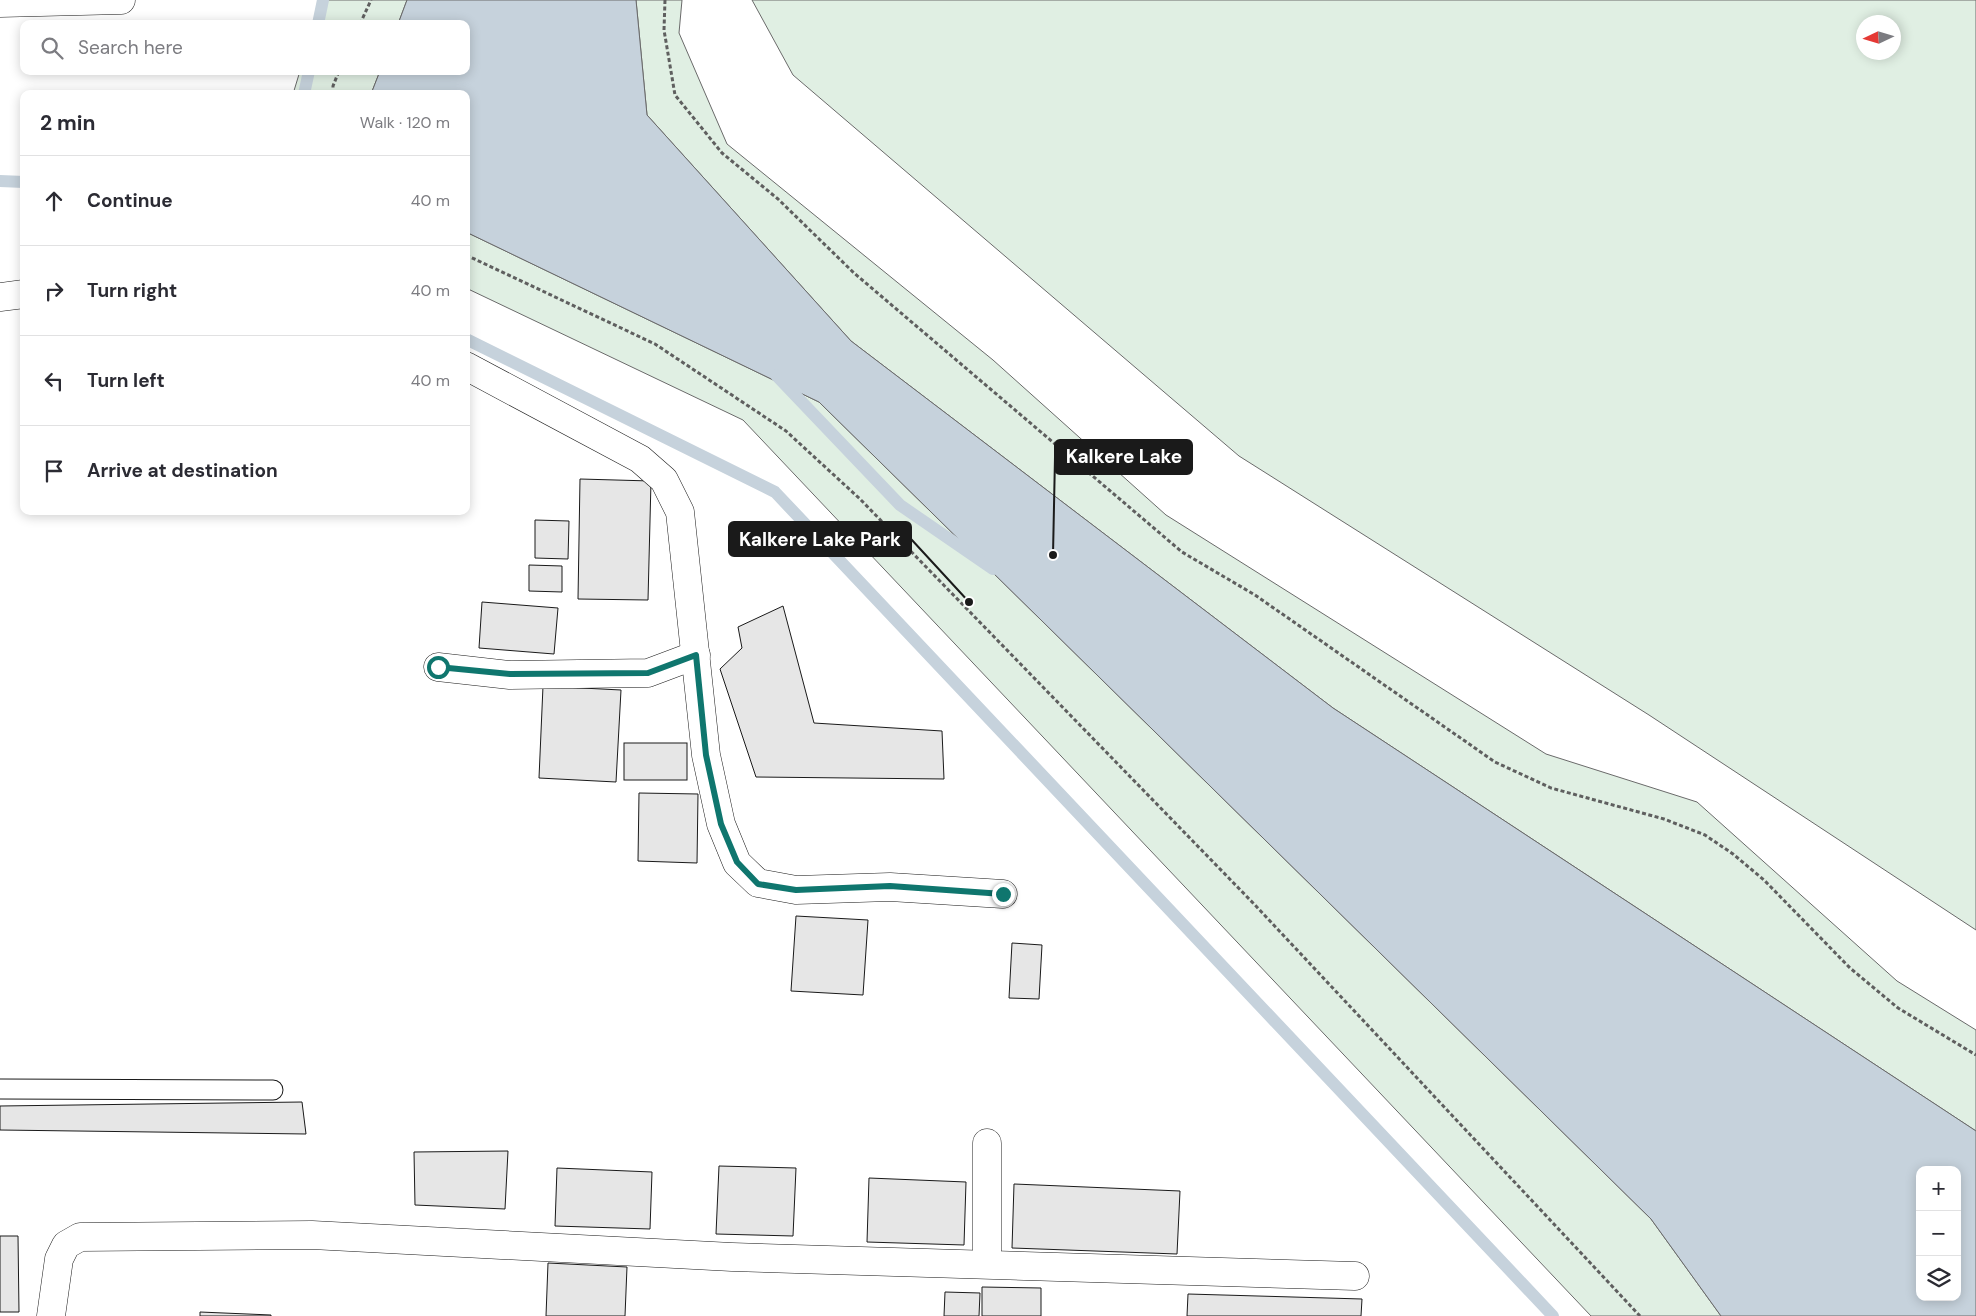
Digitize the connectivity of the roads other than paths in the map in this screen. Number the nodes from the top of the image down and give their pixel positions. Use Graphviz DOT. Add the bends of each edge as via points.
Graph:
graph roads {
  1 [pos="121,0"];
  2 [pos="0,3"];
  3 [pos="20,294"];
  4 [pos="0,297"];
  5 [pos="470,368"];
  6 [pos="696,655"];
  7 [pos="438,667"];
  8 [pos="1003,894"];
  9 [pos="0,1089"];
  10 [pos="273,1090"];
  11 [pos="987,1143"];
  12 [pos="987,1264"];
  13 [pos="1356,1276"];
  14 [pos="52,1316"];
  1 -- 2 [label="street"];
  3 -- 4 [label="street"];
  5 -- 6 [label="street" via="640,459 664,480 680,512"];
  6 -- 7 [label="street" via="648,673 510,674"];
  6 -- 8 [label="street" via="706,755 721,824 737,862 758,884 796,890 890,886"];
  9 -- 10 [label="lane"];
  11 -- 12 [label="street"];
  12 -- 13 [label="street"];
  12 -- 14 [label="street" via="732,1257 312,1236 80,1237 66,1245 59,1259"];
}
